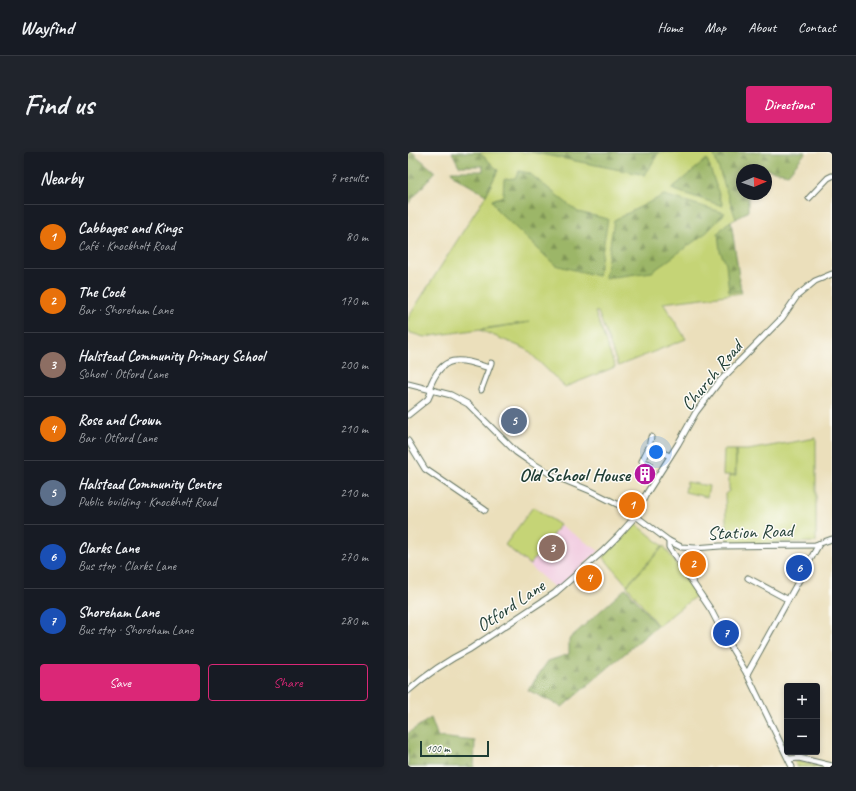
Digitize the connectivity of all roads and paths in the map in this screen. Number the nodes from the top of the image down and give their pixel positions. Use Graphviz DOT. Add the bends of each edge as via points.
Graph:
graph roads {
  1 [pos="832,176"];
  2 [pos="808,198"];
  3 [pos="832,274"];
  4 [pos="491,363"];
  5 [pos="489,368"];
  6 [pos="408,384"];
  7 [pos="431,390"];
  8 [pos="481,390"];
  9 [pos="408,415"];
  10 [pos="651,438"];
  11 [pos="408,441"];
  12 [pos="649,447"];
  13 [pos="670,456"];
  14 [pos="649,464"];
  15 [pos="482,501"];
  16 [pos="479,506"];
  17 [pos="485,510"];
  18 [pos="636,516"];
  19 [pos="832,540"];
  20 [pos="669,541"];
  21 [pos="819,544"];
  22 [pos="748,578"];
  23 [pos="787,599"];
  24 [pos="747,674"];
  25 [pos="408,691"];
  26 [pos="789,759"];
  27 [pos="832,766"];
  28 [pos="792,767"];
  1 -- 2 [label="street"];
  3 -- 13 [label="street, Church Road" via="815,282 797,296 782,318 719,382 696,412"];
  4 -- 5 [label="street"];
  5 -- 7 [label="street" via="468,361 454,360 441,367 434,376"];
  5 -- 8 [label="street"];
  6 -- 7 [label="street"];
  7 -- 9 [label="street" via="428,398"];
  7 -- 18 [label="street" via="451,395 468,404 516,452 529,461 552,475 602,496"];
  10 -- 12 [label="street"];
  11 -- 16 [label="street" via="425,469"];
  12 -- 13 [label="street"];
  12 -- 14 [label="street" via="642,461"];
  13 -- 18 [label="street, Church Road"];
  15 -- 16 [label="street"];
  16 -- 17 [label="street"];
  18 -- 20 [label="street"];
  18 -- 25 [label="street, Otford Lane" via="602,552 555,593 470,649 429,672"];
  19 -- 21 [label="street, Station Road"];
  20 -- 21 [label="street, Station Road" via="681,547 695,548"];
  20 -- 24 [label="street" via="670,547 711,610"];
  21 -- 23 [label="street"];
  22 -- 23 [label="street"];
  23 -- 24 [label="street"];
  24 -- 26 [label="street"];
  26 -- 27 [label="street" via="799,758"];
  26 -- 28 [label="street"];
}
